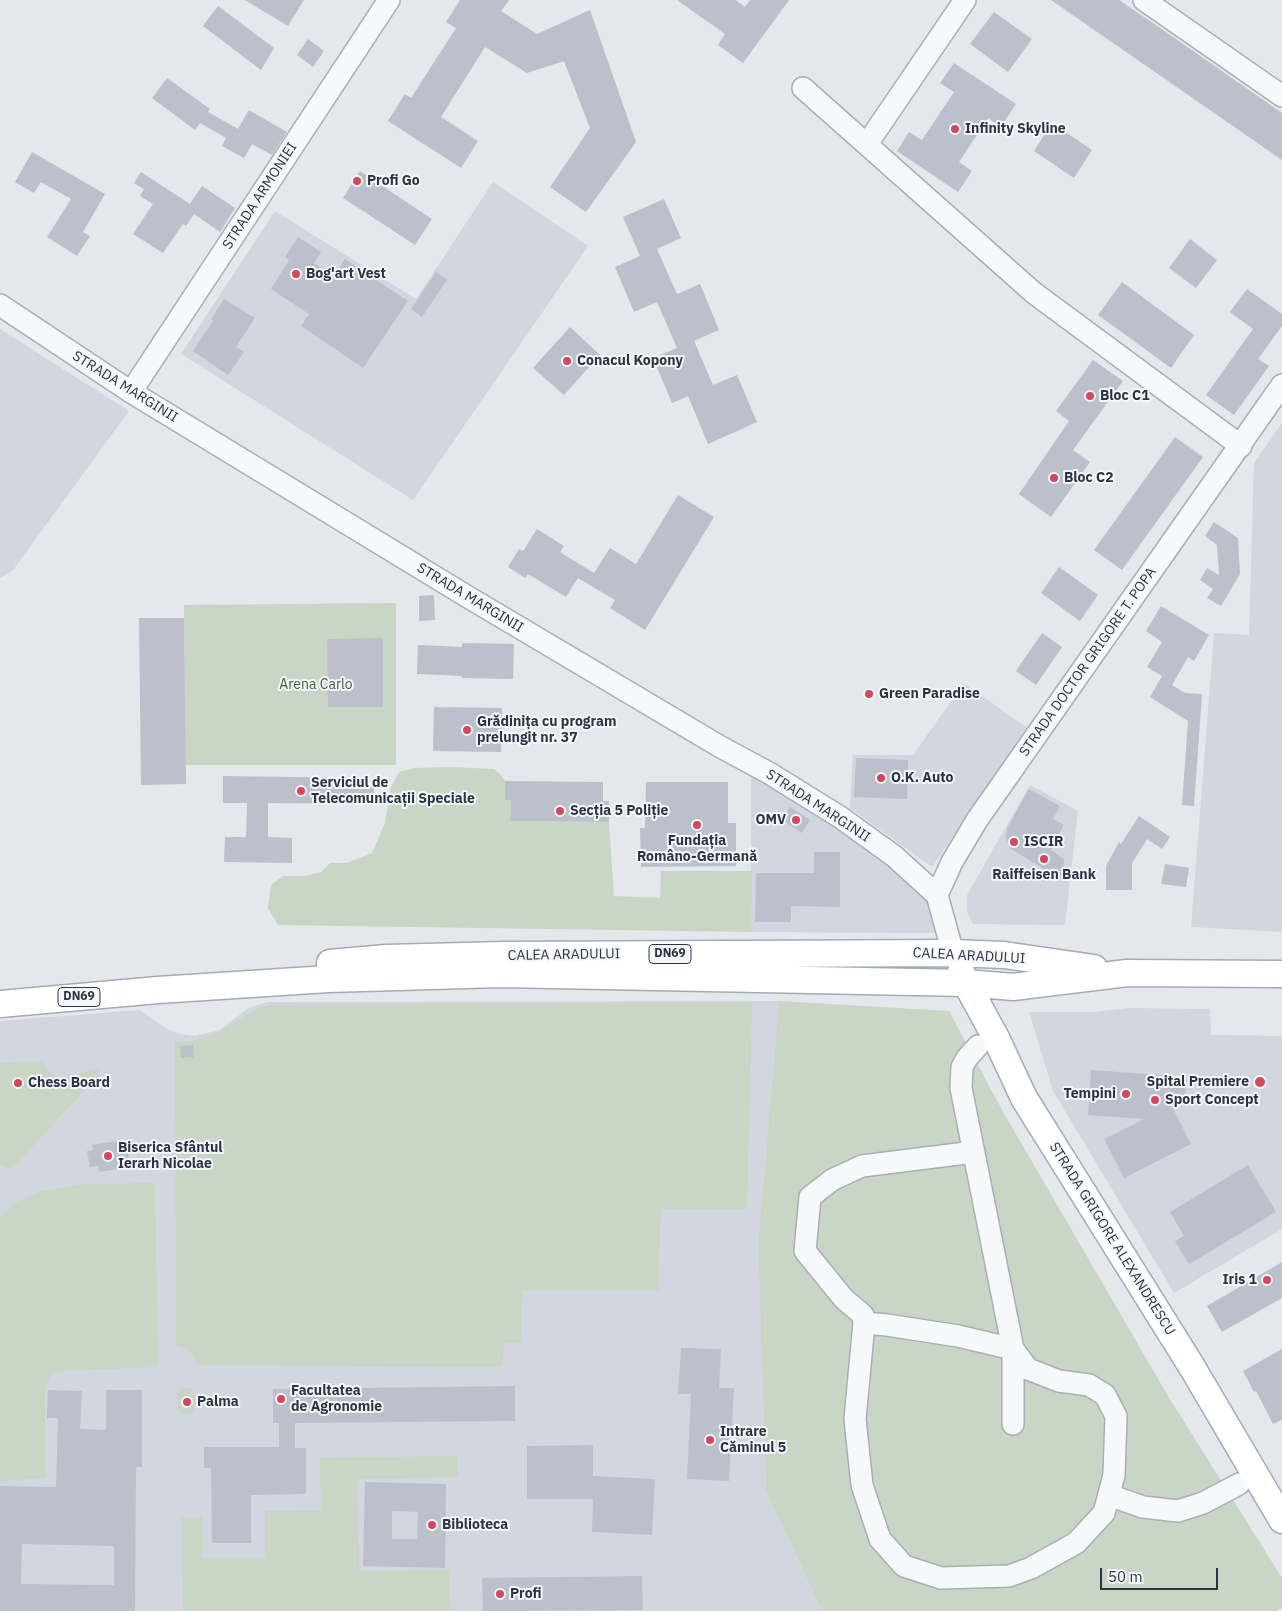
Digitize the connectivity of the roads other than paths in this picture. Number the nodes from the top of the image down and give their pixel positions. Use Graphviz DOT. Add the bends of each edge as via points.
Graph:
graph roads {
  1 [pos="389,0"];
  2 [pos="965,0"];
  3 [pos="1144,0"];
  4 [pos="803,88"];
  5 [pos="1282,96"];
  6 [pos="867,144"];
  7 [pos="0,305"];
  8 [pos="1282,386"];
  9 [pos="131,392"];
  10 [pos="1241,446"];
  11 [pos="937,895"];
  12 [pos="953,953"];
  13 [pos="1127,973"];
  14 [pos="1282,974"];
  15 [pos="966,983"];
  16 [pos="0,986"];
  17 [pos="0,1004"];
  18 [pos="978,1046"];
  19 [pos="974,1152"];
  20 [pos="864,1323"];
  21 [pos="1013,1349"];
  22 [pos="1013,1424"];
  23 [pos="1239,1484"];
  24 [pos="1109,1495"];
  25 [pos="1282,1520"];
  1 -- 9 [label="street, STRADA ARMONIEI"];
  2 -- 6 [label="street"];
  3 -- 5 [label="street"];
  4 -- 6 [label="street"];
  6 -- 10 [label="street" via="1034,293"];
  7 -- 9 [label="street, STRADA MARGINII"];
  8 -- 10 [label="street, STRADA DOCTOR GRIGORE T. POPA"];
  9 -- 11 [label="street, STRADA MARGINII" via="468,597 840,817 894,856"];
  10 -- 11 [label="street, STRADA DOCTOR GRIGORE T. POPA" via="977,820"];
  11 -- 12 [label="street"];
  12 -- 13 [label="main road, CALEA ARADULUI / DN69" via="1004,955"];
  12 -- 15 [label="main road, STRADA GRIGORE ALEXANDRESCU"];
  12 -- 16 [label="main road, CALEA ARADULUI / DN69" via="386,958"];
  13 -- 14 [label="main road, CALEA ARADULUI / DN69"];
  13 -- 15 [label="main road, CALEA ARADULUI / DN69" via="1013,987"];
  15 -- 17 [label="main road, CALEA ARADULUI / DN69" via="501,974 328,979"];
  15 -- 25 [label="main road, STRADA GRIGORE ALEXANDRESCU" via="1024,1098 1192,1367"];
  18 -- 19 [label="street" via="962,1067 961,1088"];
  19 -- 20 [label="street" via="862,1166 832,1180 810,1197 805,1251 844,1299 863,1315"];
  19 -- 21 [label="street"];
  20 -- 21 [label="street" via="958,1336"];
  20 -- 24 [label="street" via="855,1419 862,1485 880,1539 904,1566 941,1578 1009,1576 1031,1568 1076,1543 1104,1513"];
  21 -- 22 [label="street"];
  21 -- 24 [label="street" via="1028,1369 1059,1381 1089,1385 1105,1395 1116,1416 1114,1476"];
  23 -- 24 [label="street" via="1203,1503 1178,1511 1142,1507"];
}
